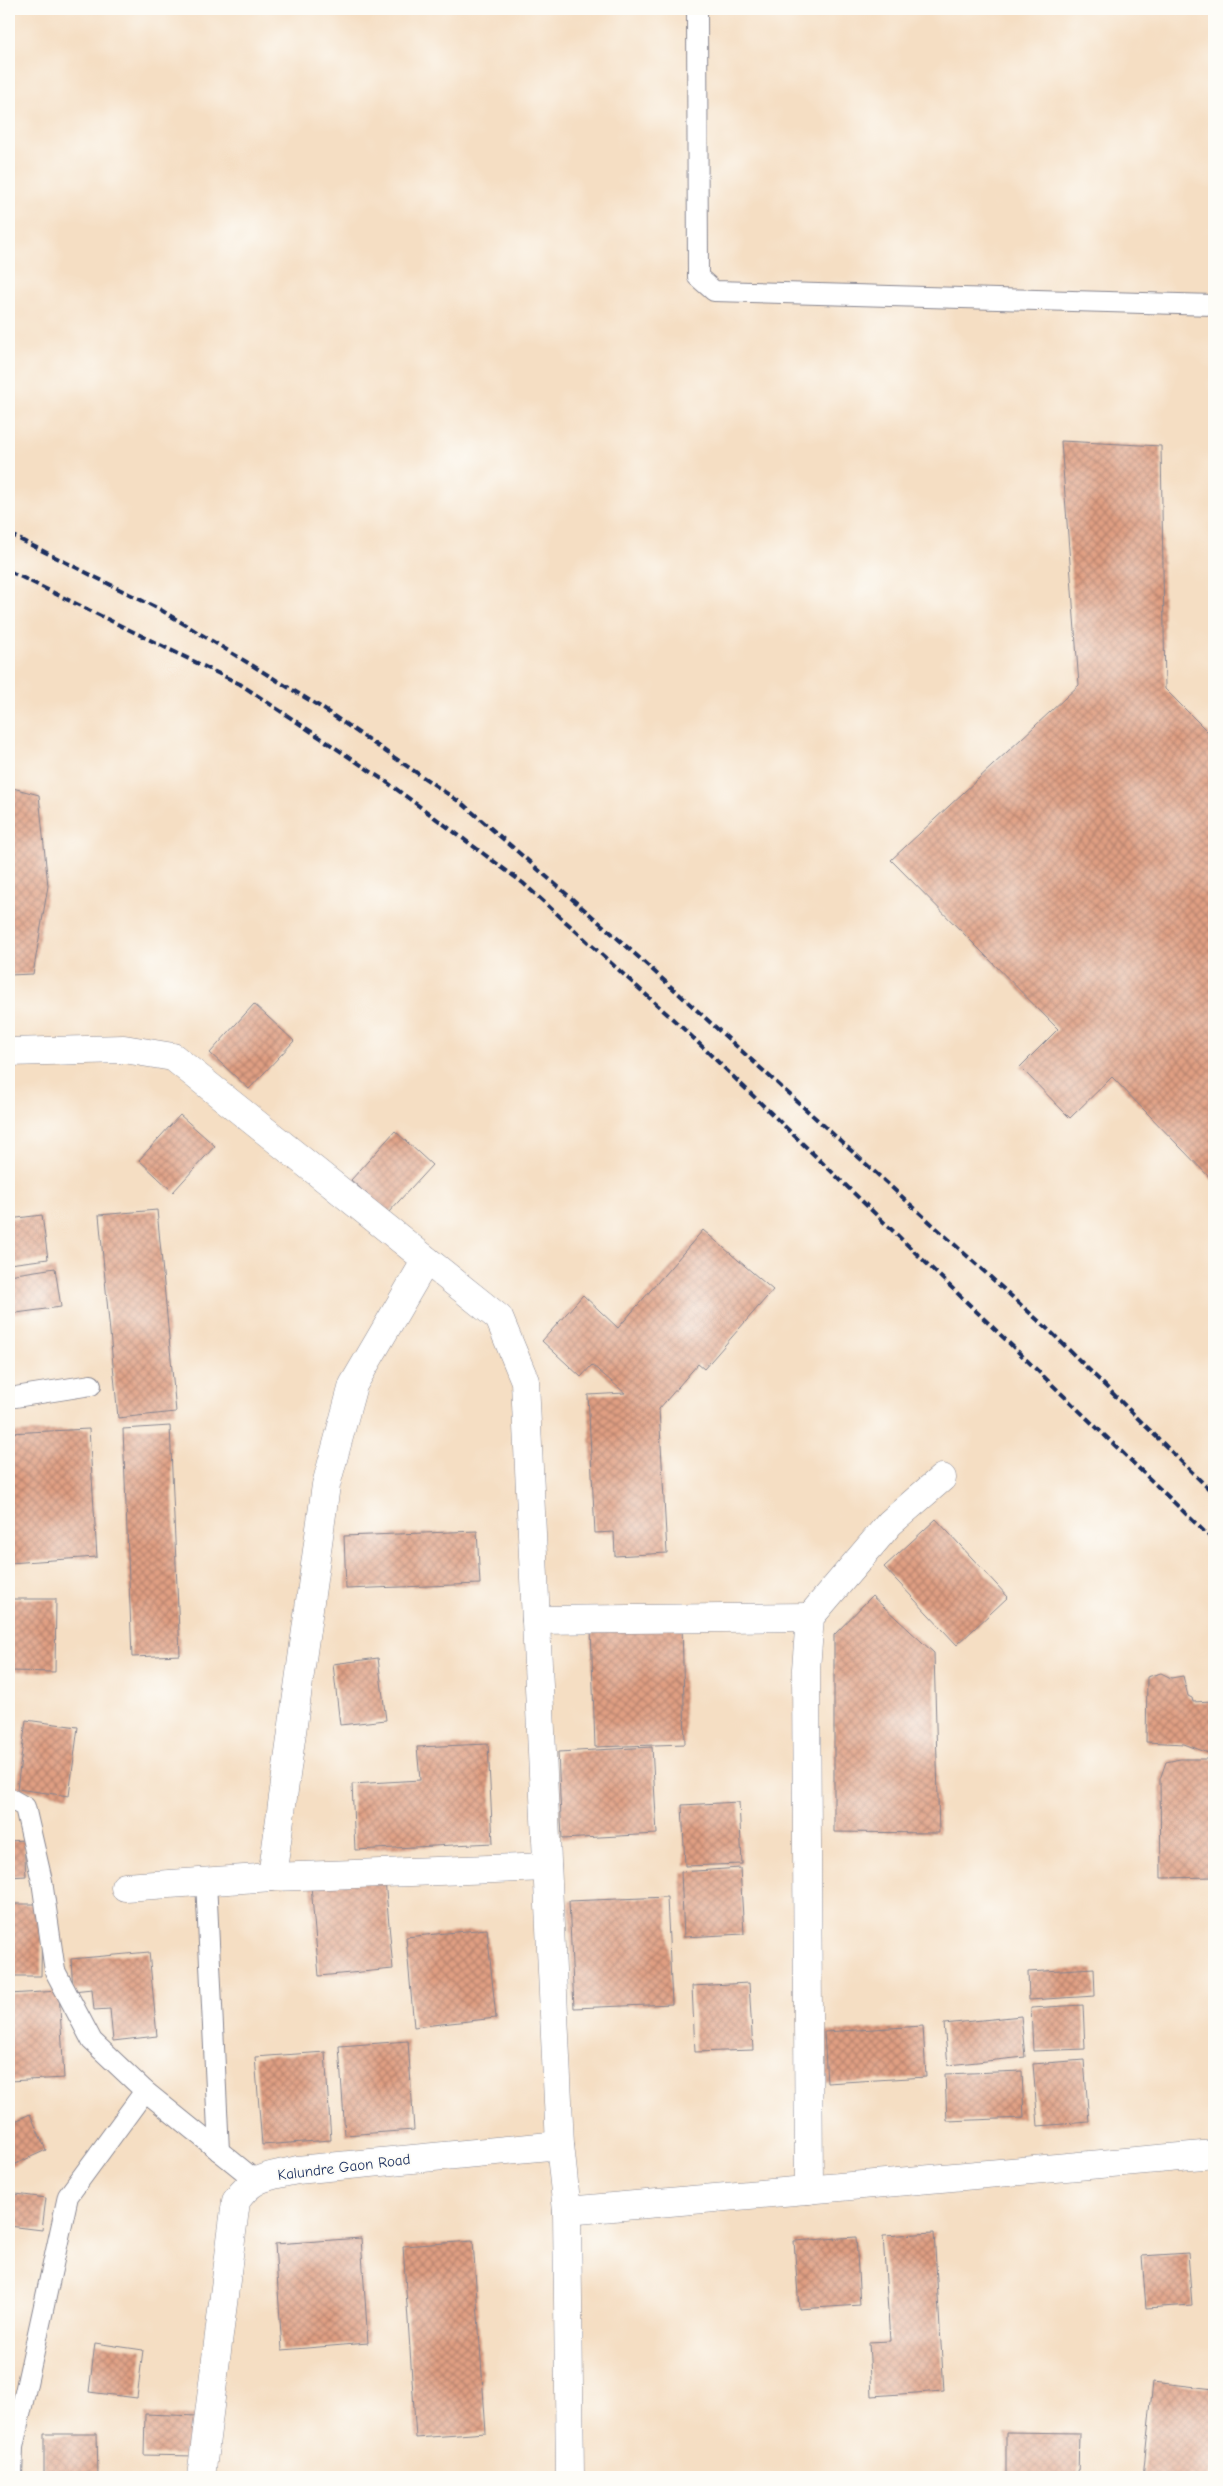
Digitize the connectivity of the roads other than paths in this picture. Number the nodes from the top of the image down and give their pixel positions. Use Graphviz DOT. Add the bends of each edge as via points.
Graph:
graph roads {
  1 [pos="697,9"];
  2 [pos="1214,305"];
  3 [pos="9,1052"];
  4 [pos="426,1260"];
  5 [pos="91,1385"];
  6 [pos="9,1398"];
  7 [pos="942,1478"];
  8 [pos="810,1617"];
  9 [pos="536,1620"];
  10 [pos="9,1798"];
  11 [pos="547,1867"];
  12 [pos="272,1877"];
  13 [pos="206,1881"];
  14 [pos="125,1887"];
  15 [pos="145,2091"];
  16 [pos="560,2145"];
  17 [pos="219,2151"];
  18 [pos="1214,2154"];
  19 [pos="255,2180"];
  20 [pos="809,2190"];
  21 [pos="567,2211"];
  22 [pos="12,2477"];
  23 [pos="201,2477"];
  24 [pos="570,2477"];
  1 -- 2 [label="lane" via="698,277 714,291"];
  3 -- 4 [label="street" via="124,1049 173,1057"];
  4 -- 9 [label="street" via="499,1318 525,1381"];
  4 -- 12 [label="street" via="353,1385 326,1485"];
  5 -- 6 [label="lane"];
  7 -- 8 [label="street" via="890,1523"];
  8 -- 9 [label="street"];
  8 -- 20 [label="street" via="806,1670"];
  9 -- 11 [label="street"];
  10 -- 15 [label="lane" via="25,1807 42,1881 55,1971 92,2041"];
  11 -- 12 [label="street"];
  11 -- 16 [label="street"];
  12 -- 13 [label="street"];
  13 -- 14 [label="street"];
  13 -- 17 [label="lane"];
  15 -- 17 [label="lane"];
  15 -- 22 [label="lane" via="68,2196 13,2447"];
  16 -- 19 [label="street, Kalundre Gaon Road" via="297,2170"];
  16 -- 21 [label="street"];
  17 -- 19 [label="lane"];
  18 -- 20 [label="street"];
  19 -- 23 [label="street" via="236,2201"];
  20 -- 21 [label="street"];
  21 -- 24 [label="street"];
}
